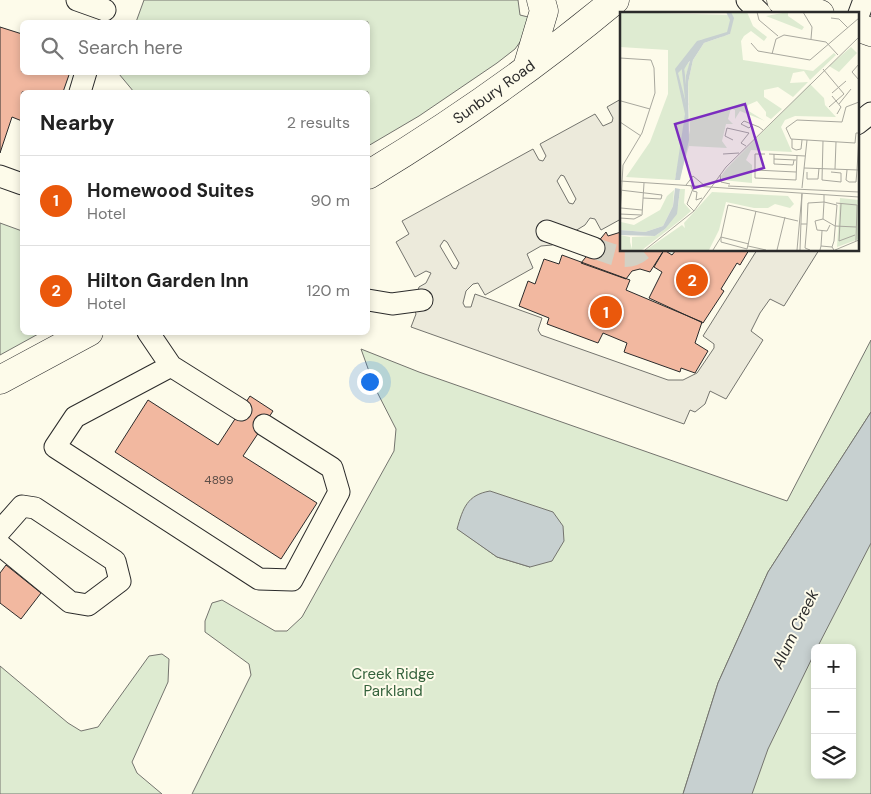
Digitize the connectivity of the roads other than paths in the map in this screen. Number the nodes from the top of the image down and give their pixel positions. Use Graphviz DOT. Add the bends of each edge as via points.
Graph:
graph roads {
  1 [pos="77,0"];
  2 [pos="541,0"];
  3 [pos="615,0"];
  4 [pos="747,0"];
  5 [pos="781,0"];
  6 [pos="820,0"];
  7 [pos="864,0"];
  8 [pos="105,11"];
  9 [pos="758,12"];
  10 [pos="814,12"];
  11 [pos="835,12"];
  12 [pos="858,16"];
  13 [pos="858,27"];
  14 [pos="871,32"];
  15 [pos="527,68"];
  16 [pos="85,75"];
  17 [pos="81,90"];
  18 [pos="871,113"];
  19 [pos="858,123"];
  20 [pos="370,173"];
  21 [pos="0,176"];
  22 [pos="20,183"];
  23 [pos="547,231"];
  24 [pos="594,248"];
  25 [pos="370,300"];
  26 [pos="422,300"];
  27 [pos="83,335"];
  28 [pos="150,335"];
  29 [pos="171,366"];
  30 [pos="0,380"];
  31 [pos="241,410"];
  32 [pos="264,425"];
  33 [pos="0,531"];
  34 [pos="0,545"];
  1 -- 8 [label="lane"];
  2 -- 15 [label="main road" via="544,11"];
  3 -- 15 [label="main road, Sunbury Road"];
  4 -- 9 [label="lane"];
  5 -- 10 [label="main road"];
  6 -- 11 [label="main road"];
  7 -- 12 [label="lane"];
  13 -- 14 [label="main road"];
  15 -- 20 [label="main road, Sunbury Road" via="430,138"];
  16 -- 17 [label="lane"];
  18 -- 19 [label="lane"];
  21 -- 22 [label="lane"];
  23 -- 24 [label="lane"];
  25 -- 26 [label="lane" via="392,304"];
  27 -- 30 [label="main road"];
  28 -- 29 [label="lane"];
  29 -- 31 [label="lane"];
  29 -- 32 [label="lane" via="75,417 55,448 259,579 292,580 339,492 332,468"];
  33 -- 34 [label="lane" via="22,506 35,508 115,562 120,581 88,605 70,602"];
}
